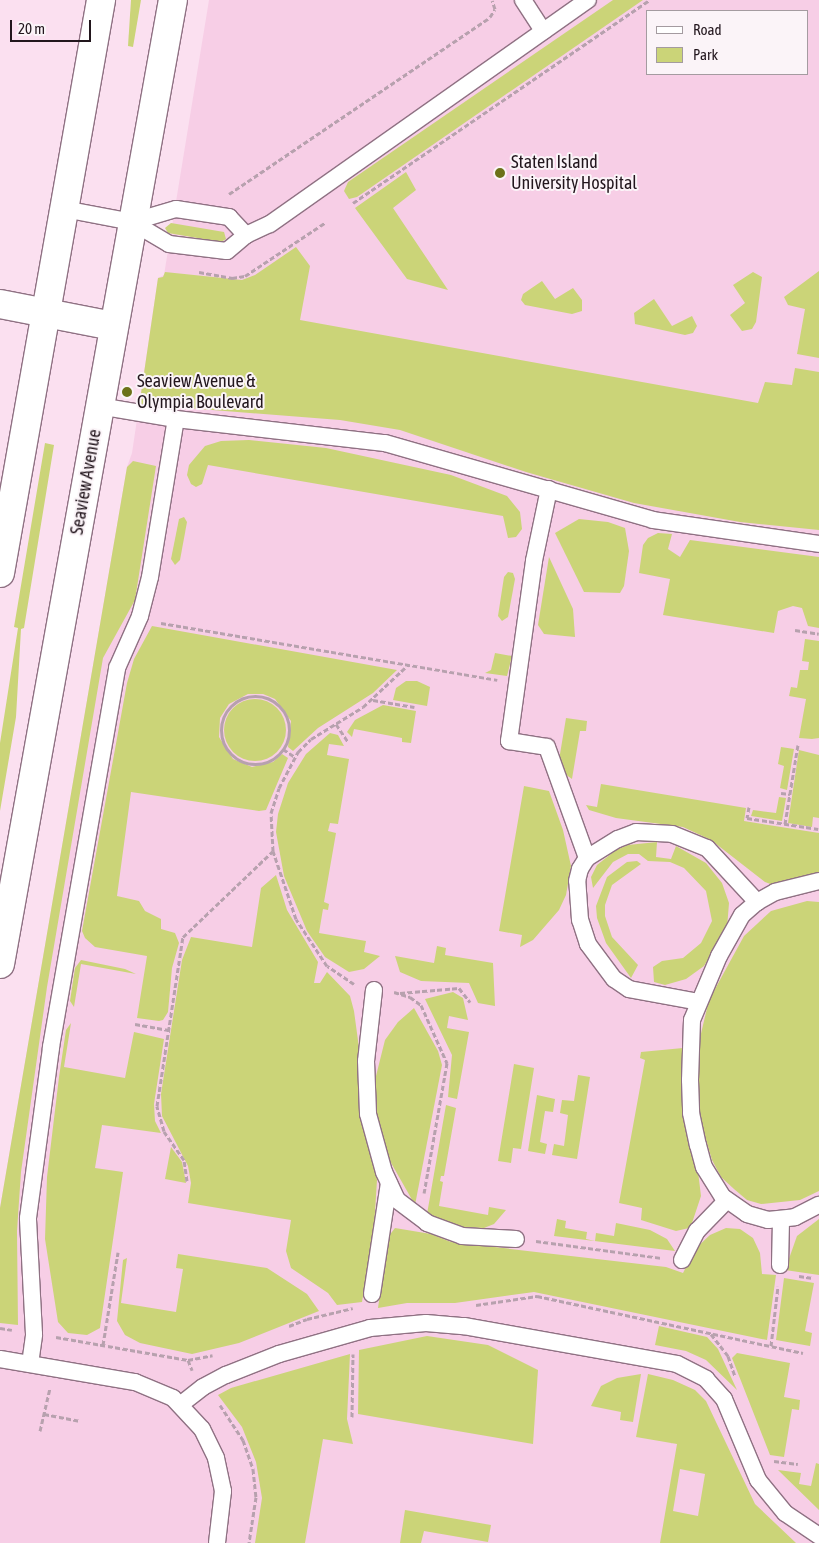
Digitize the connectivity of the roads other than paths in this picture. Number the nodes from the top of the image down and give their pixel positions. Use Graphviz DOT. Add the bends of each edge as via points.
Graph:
graph roads {
  1 [pos="101,0"];
  2 [pos="173,0"];
  3 [pos="523,0"];
  4 [pos="588,0"];
  5 [pos="543,31"];
  6 [pos="64,209"];
  7 [pos="132,222"];
  8 [pos="246,235"];
  9 [pos="0,304"];
  10 [pos="45,314"];
  11 [pos="113,326"];
  12 [pos="99,406"];
  13 [pos="176,419"];
  14 [pos="549,489"];
  15 [pos="819,544"];
  16 [pos="0,573"];
  17 [pos="587,858"];
  18 [pos="819,882"];
  19 [pos="757,902"];
  20 [pos="0,964"];
  21 [pos="374,990"];
  22 [pos="699,1002"];
  23 [pos="389,1183"];
  24 [pos="727,1200"];
  25 [pos="819,1205"];
  26 [pos="781,1220"];
  27 [pos="516,1238"];
  28 [pos="682,1260"];
  29 [pos="780,1265"];
  30 [pos="372,1294"];
  31 [pos="0,1359"];
  32 [pos="30,1364"];
  33 [pos="180,1405"];
  34 [pos="819,1536"];
  35 [pos="217,1543"];
  1 -- 6 [label="street"];
  2 -- 7 [label="street, Seaview Avenue"];
  3 -- 5 [label="lane"];
  4 -- 5 [label="lane"];
  5 -- 8 [label="lane" via="270,224"];
  6 -- 7 [label="lane"];
  6 -- 10 [label="street"];
  7 -- 8 [label="lane" via="176,209 230,217"];
  7 -- 8 [label="lane" via="169,244 227,251"];
  7 -- 11 [label="street, Seaview Avenue"];
  9 -- 10 [label="street"];
  10 -- 11 [label="street"];
  10 -- 16 [label="street"];
  11 -- 12 [label="street, Seaview Avenue"];
  12 -- 13 [label="lane"];
  12 -- 20 [label="street, Seaview Avenue"];
  13 -- 14 [label="lane" via="385,443"];
  13 -- 32 [label="lane" via="150,577 138,620 117,668 51,1047 28,1218 34,1334"];
  14 -- 15 [label="lane" via="653,520"];
  14 -- 17 [label="lane" via="534,561 508,741 547,747"];
  17 -- 19 [label="lane" via="636,832 672,834 707,848"];
  17 -- 22 [label="lane" via="577,881 580,920 588,944 600,964 629,989"];
  18 -- 19 [label="lane" via="775,892"];
  19 -- 22 [label="lane" via="742,915"];
  21 -- 23 [label="lane" via="366,1061 368,1114"];
  22 -- 24 [label="lane" via="692,1020 690,1047 691,1113 704,1167"];
  23 -- 27 [label="lane" via="397,1200 419,1218 462,1236"];
  23 -- 30 [label="lane"];
  24 -- 26 [label="lane" via="747,1214"];
  24 -- 28 [label="lane" via="697,1230"];
  25 -- 26 [label="lane"];
  26 -- 29 [label="lane"];
  31 -- 32 [label="lane"];
  32 -- 33 [label="lane" via="135,1382 154,1388"];
  33 -- 34 [label="lane" via="226,1374 279,1354 370,1328 426,1323 464,1326 677,1364 706,1379 724,1399 758,1480 785,1513"];
  33 -- 35 [label="lane" via="202,1429 216,1458 224,1491"];
}
